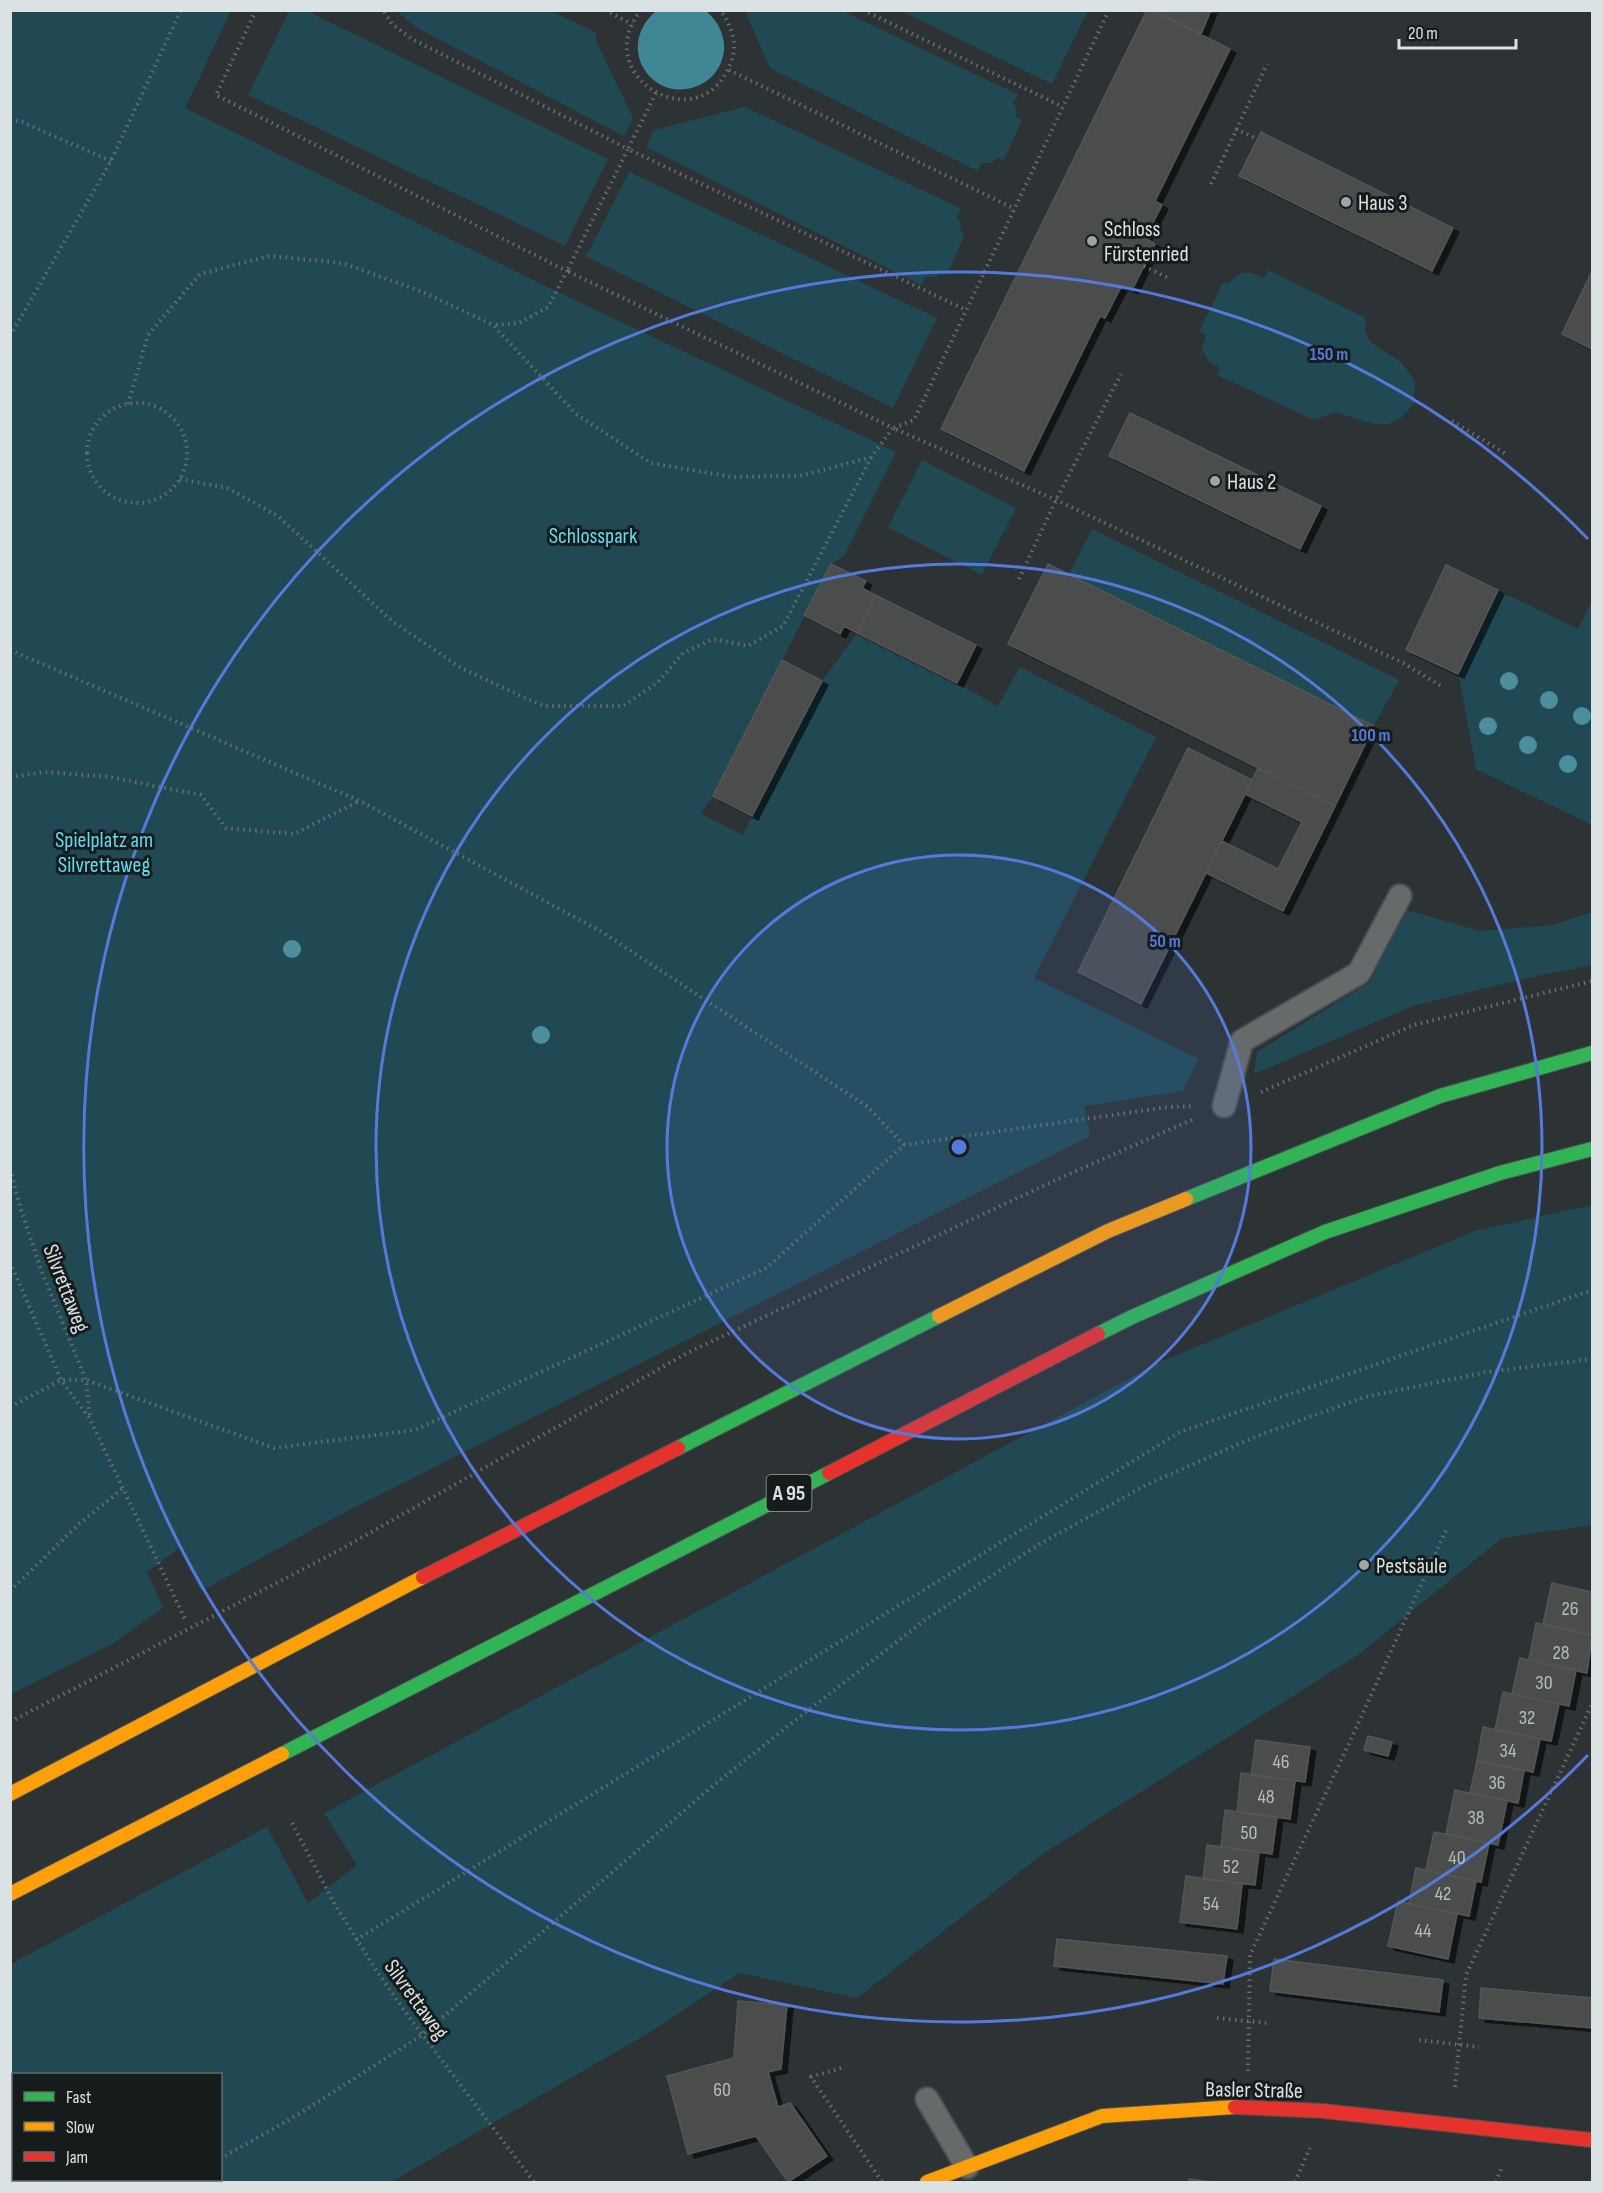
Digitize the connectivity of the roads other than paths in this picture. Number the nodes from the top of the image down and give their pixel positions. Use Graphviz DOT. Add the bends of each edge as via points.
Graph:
graph roads {
  1 [pos="1400,896"];
  2 [pos="1593,1053"];
  3 [pos="1224,1106"];
  4 [pos="1593,1149"];
  5 [pos="10,1794"];
  6 [pos="10,1894"];
  7 [pos="927,2099"];
  8 [pos="1593,2140"];
  9 [pos="967,2167"];
  10 [pos="927,2182"];
  1 -- 3 [label="lane" via="1359,973 1242,1041"];
  2 -- 5 [label="main road" via="1440,1096 1108,1231 422,1576"];
  4 -- 6 [label="main road, A 95" via="1500,1173 1325,1232 1132,1317"];
  7 -- 9 [label="lane"];
  8 -- 9 [label="main road, Basler Straße" via="1323,2111 1238,2107 1102,2116"];
  9 -- 10 [label="main road, Basler Straße"];
}
